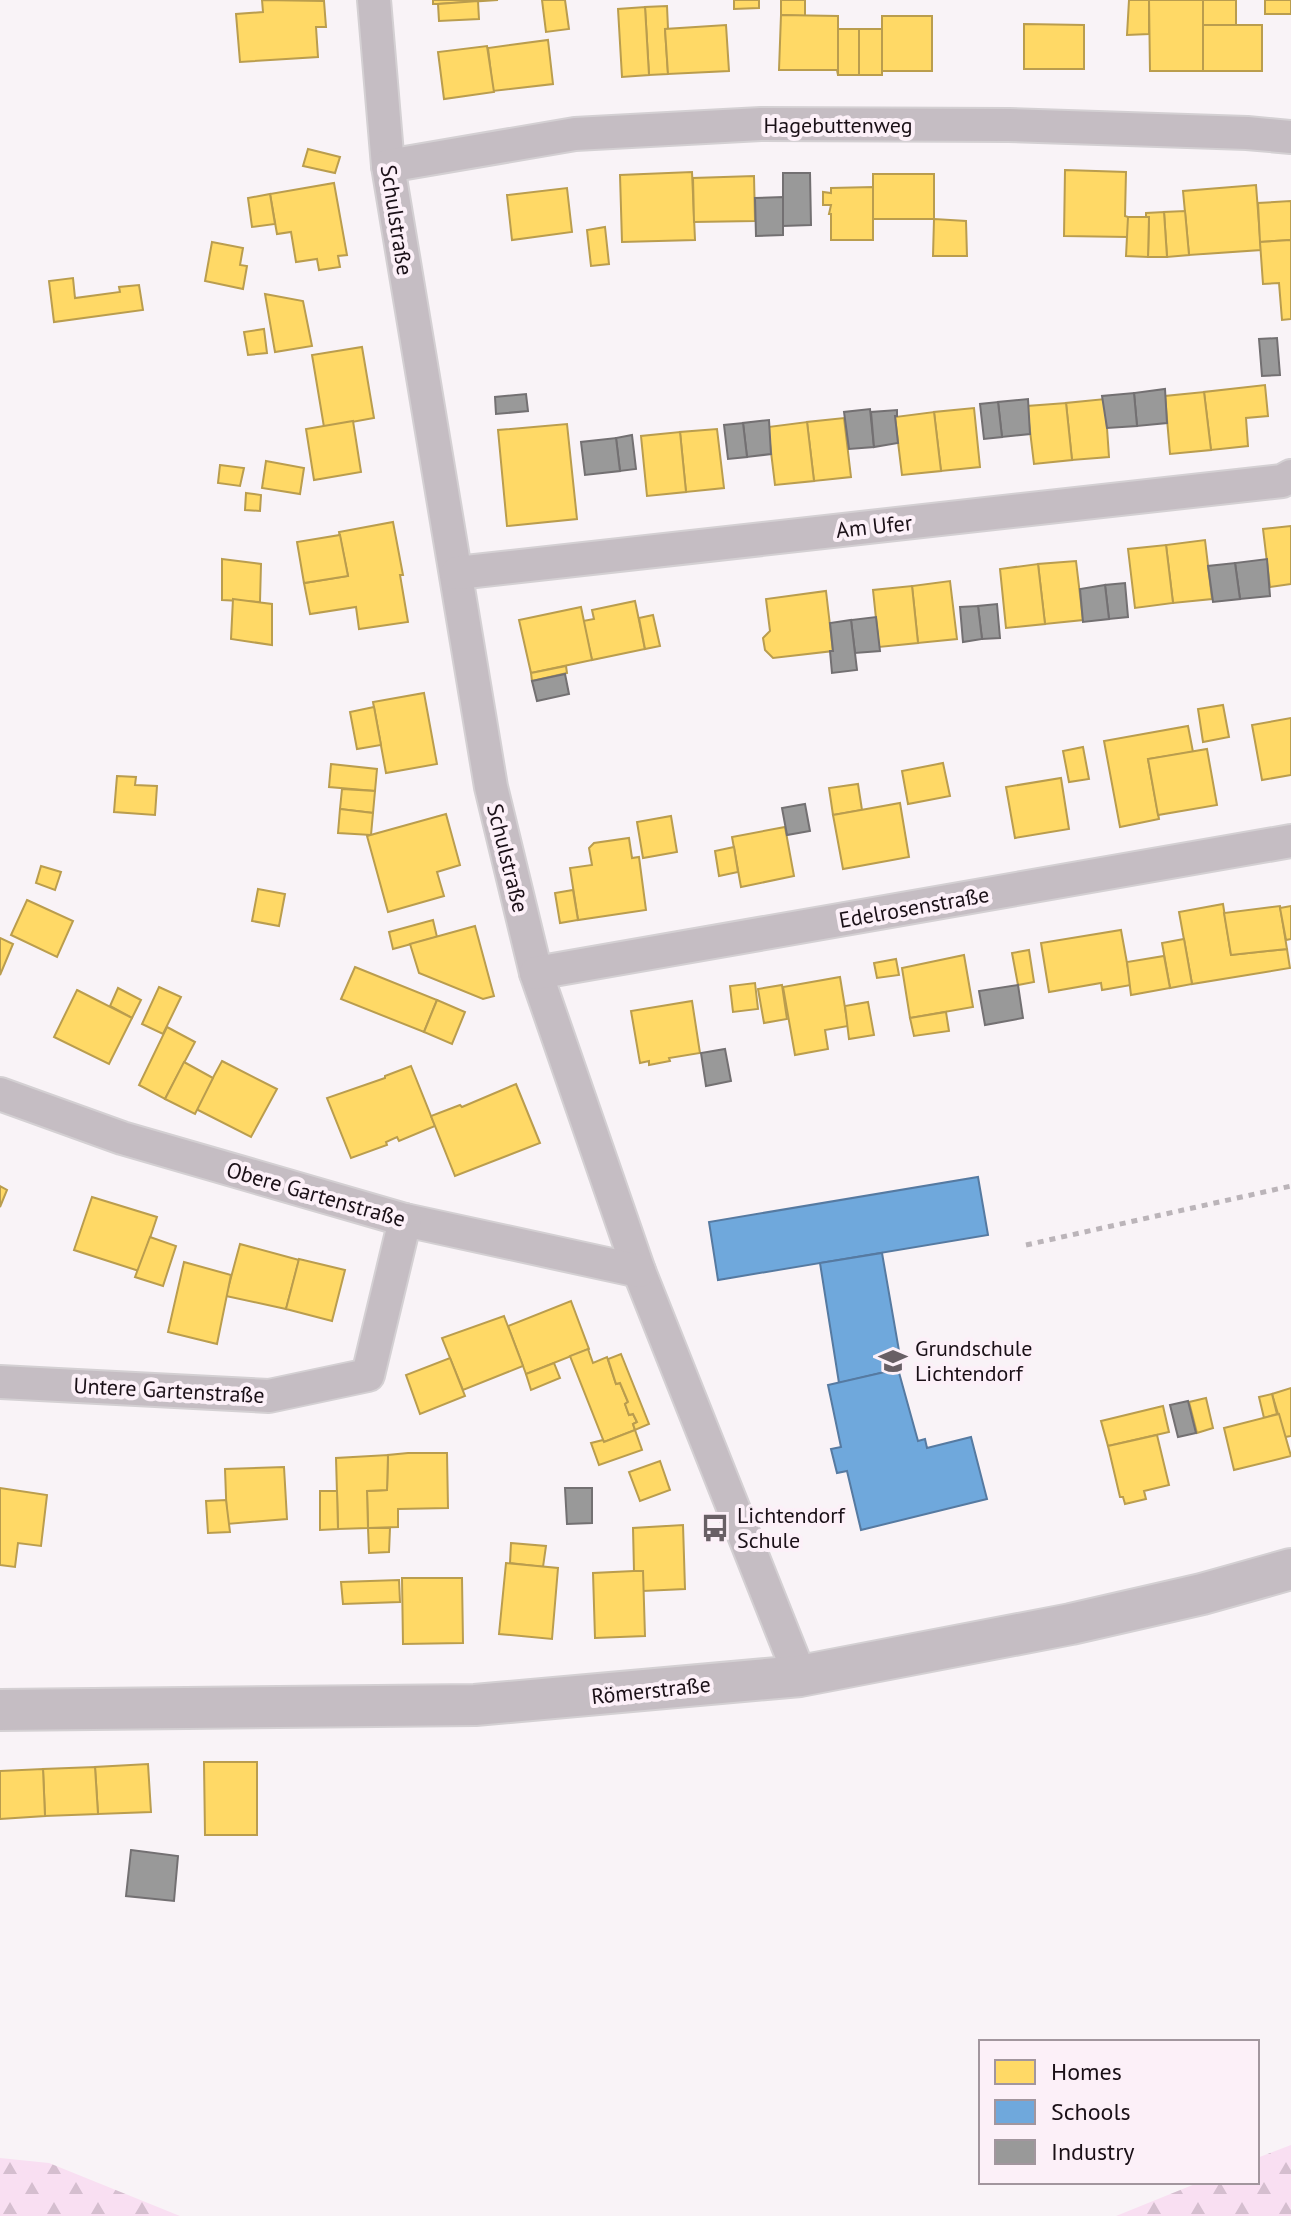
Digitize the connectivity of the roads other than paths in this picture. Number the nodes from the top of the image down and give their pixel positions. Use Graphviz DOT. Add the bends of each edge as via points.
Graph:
graph roads {
  1 [pos="374,0"];
  2 [pos="1291,137"];
  3 [pos="388,166"];
  4 [pos="1291,476"];
  5 [pos="457,573"];
  6 [pos="1291,841"];
  7 [pos="536,973"];
  8 [pos="0,1094"];
  9 [pos="405,1220"];
  10 [pos="639,1271"];
  11 [pos="0,1382"];
  12 [pos="1291,1569"];
  13 [pos="800,1676"];
  14 [pos="0,1710"];
  1 -- 3 [label="street, Schulstraße"];
  2 -- 3 [label="street, Hagebuttenweg" via="1009,125 761,124 575,134"];
  3 -- 5 [label="street, Schulstraße"];
  4 -- 5 [label="street, Am Ufer"];
  5 -- 7 [label="street, Schulstraße" via="491,787"];
  6 -- 7 [label="street, Edelrosenstraße"];
  7 -- 10 [label="street, Schulstraße"];
  8 -- 9 [label="street, Obere Gartenstraße" via="122,1138"];
  9 -- 10 [label="street, Obere Gartenstraße"];
  9 -- 11 [label="street, Untere Gartenstraße" via="368,1375 269,1396"];
  10 -- 13 [label="street, Schulstraße"];
  12 -- 13 [label="street, Römerstraße" via="1071,1624"];
  13 -- 14 [label="street, Römerstraße" via="475,1705"];
}
